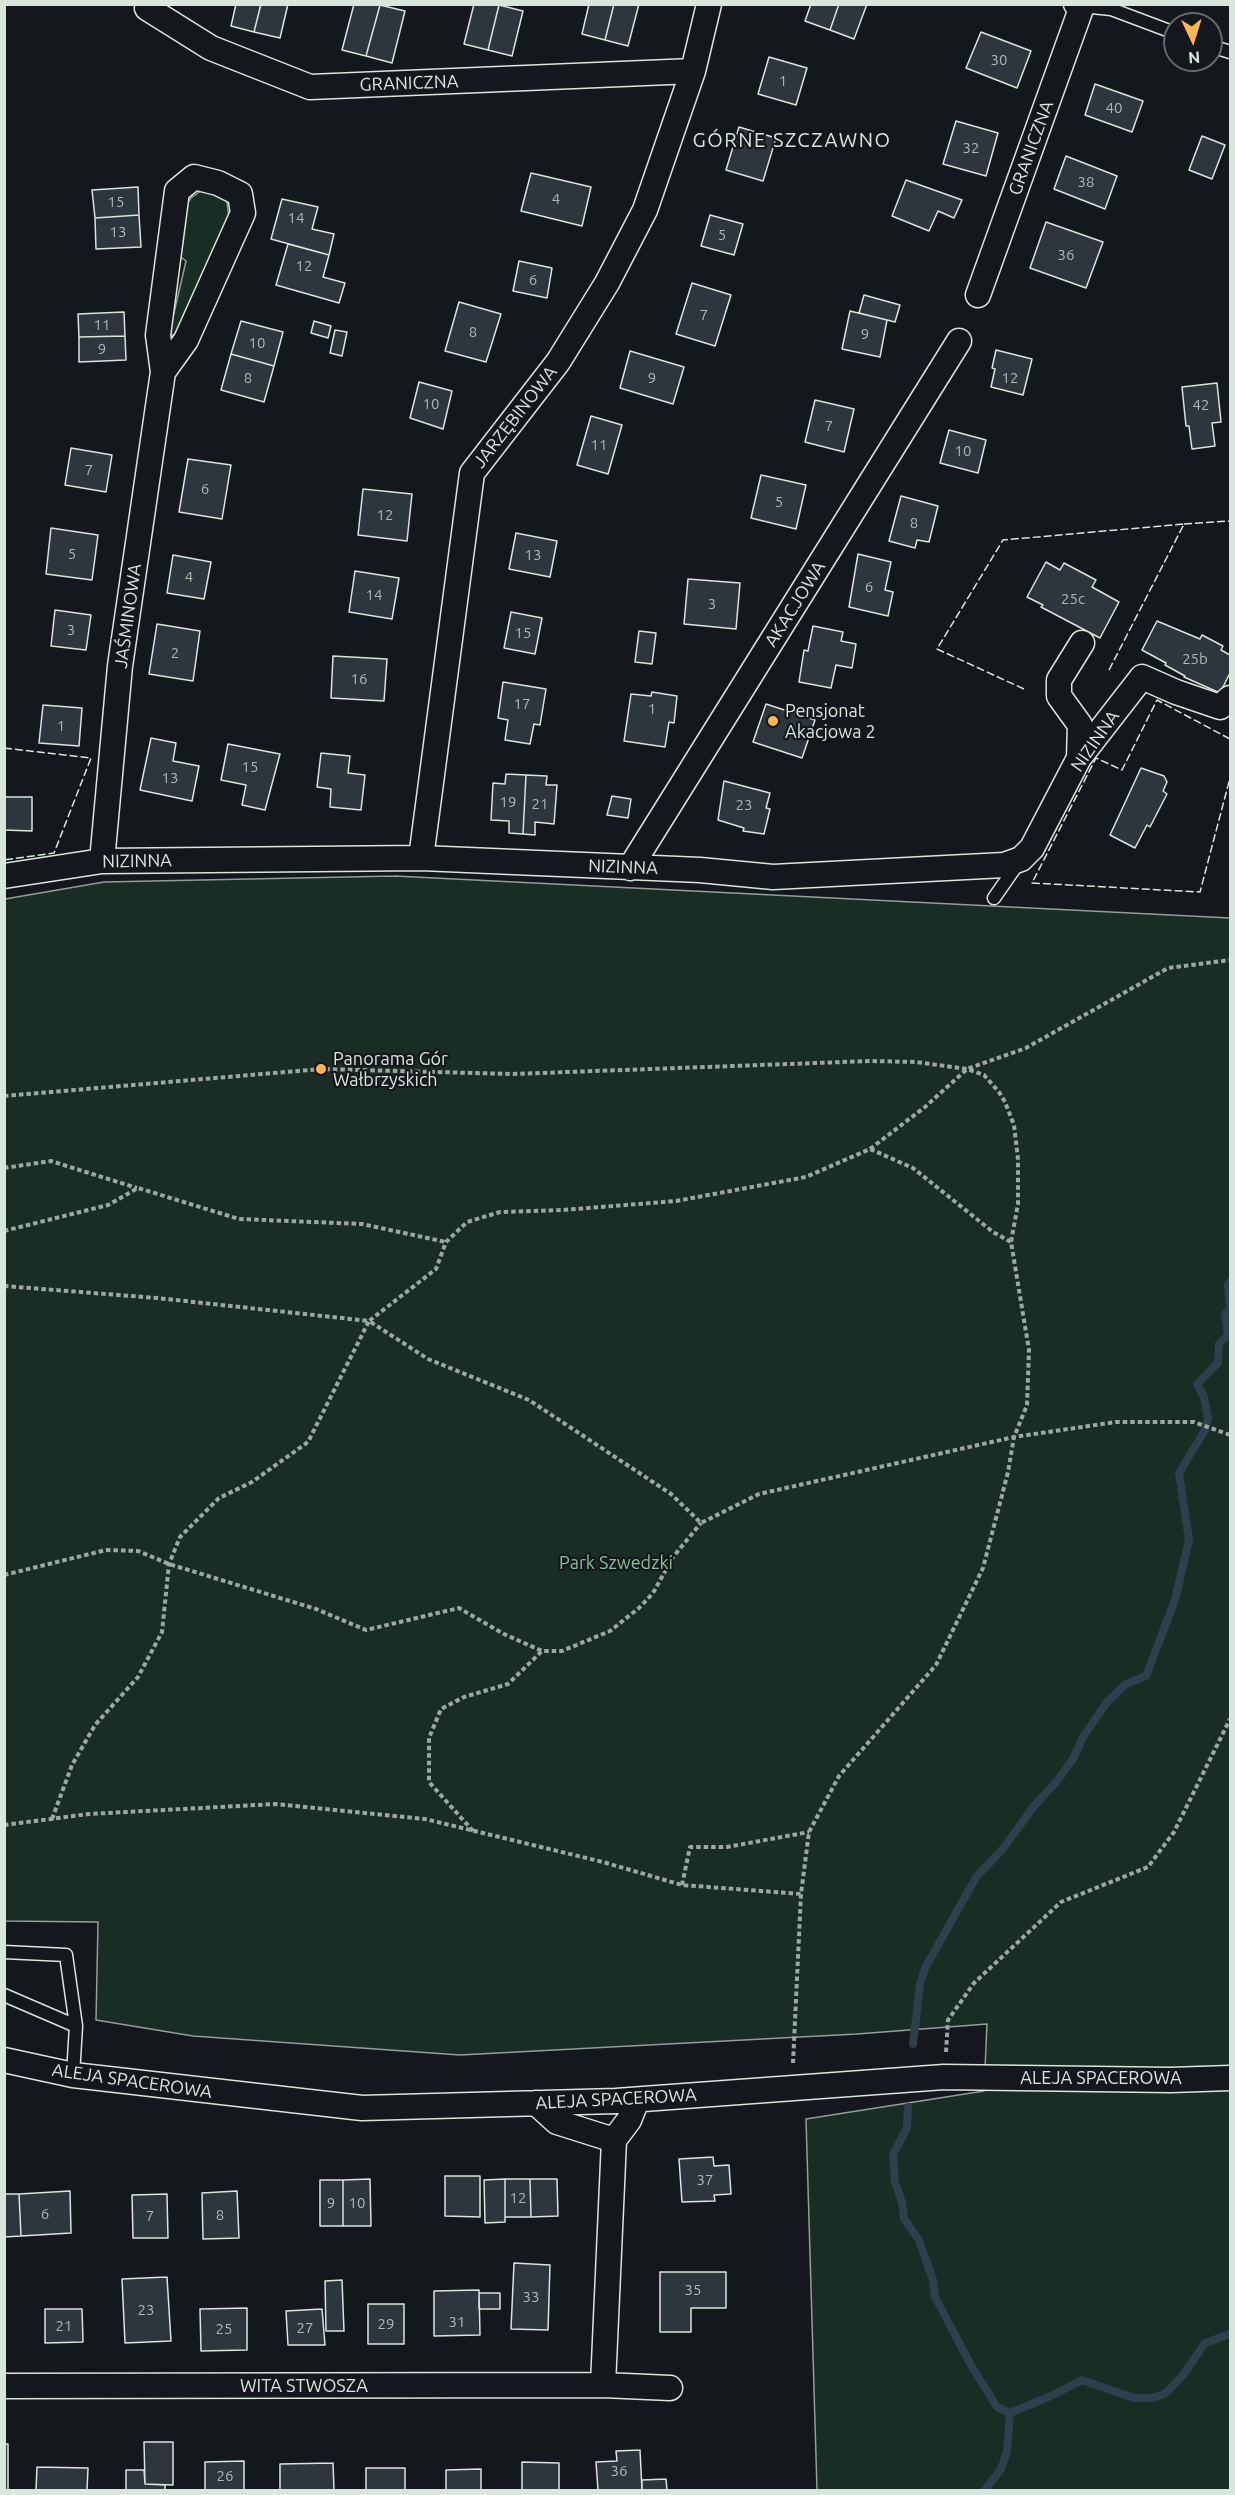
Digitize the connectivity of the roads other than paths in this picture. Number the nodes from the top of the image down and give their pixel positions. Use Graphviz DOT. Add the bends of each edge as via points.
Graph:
graph roads {
  1 [pos="149,4"];
  2 [pos="709,4"];
  3 [pos="1080,5"];
  4 [pos="1163,28"];
  5 [pos="693,71"];
  6 [pos="978,295"];
  7 [pos="959,341"];
  8 [pos="163,372"];
  9 [pos="1082,644"];
  10 [pos="1230,698"];
  11 [pos="1079,758"];
  12 [pos="421,858"];
  13 [pos="1021,859"];
  14 [pos="102,861"];
  15 [pos="630,868"];
  16 [pos="4,876"];
  17 [pos="994,898"];
  18 [pos="4,1952"];
  19 [pos="4,1995"];
  20 [pos="76,2026"];
  21 [pos="4,2060"];
  22 [pos="73,2075"];
  23 [pos="1230,2078"];
  24 [pos="637,2100"];
  25 [pos="537,2103"];
  26 [pos="614,2140"];
  27 [pos="603,2385"];
  28 [pos="4,2386"];
  29 [pos="670,2388"];
  1 -- 5 [label="street, GRANICZNA" via="147,8 211,48 310,87"];
  2 -- 5 [label="street, JARZĘBINOWA"];
  3 -- 4 [label="lane" via="1112,9"];
  3 -- 6 [label="street, GRANICZNA"];
  5 -- 12 [label="street, JARZĘBINOWA" via="645,210 607,283 558,362 472,473"];
  7 -- 15 [label="street, AKACJOWA"];
  8 -- 8 [label="street, JAŚMINOWA" via="158,335 177,191 194,177 240,194 243,213 186,340"];
  8 -- 14 [label="street, JAŚMINOWA" via="120,666"];
  9 -- 11 [label="street" via="1059,680 1059,696 1080,726"];
  10 -- 11 [label="street, NIZINNA" via="1220,707 1142,677"];
  11 -- 13 [label="street, NIZINNA" via="1032,848"];
  12 -- 14 [label="street, NIZINNA"];
  12 -- 15 [label="street, NIZINNA"];
  13 -- 15 [label="street, NIZINNA" via="1004,865 773,877"];
  13 -- 17 [label="lane"];
  14 -- 16 [label="street, NIZINNA"];
  18 -- 20 [label="lane" via="66,1955"];
  19 -- 20 [label="lane"];
  20 -- 22 [label="lane"];
  21 -- 22 [label="street, ALEJA SPACEROWA"];
  22 -- 25 [label="street, ALEJA SPACEROWA" via="362,2108"];
  23 -- 24 [label="street, ALEJA SPACEROWA" via="944,2077"];
  24 -- 25 [label="street, ALEJA SPACEROWA"];
  24 -- 26 [label="street" via="629,2120"];
  25 -- 26 [label="street" via="557,2122"];
  26 -- 27 [label="street"];
  27 -- 28 [label="street, WITA STWOSZA"];
  27 -- 29 [label="street, WITA STWOSZA"];
}
